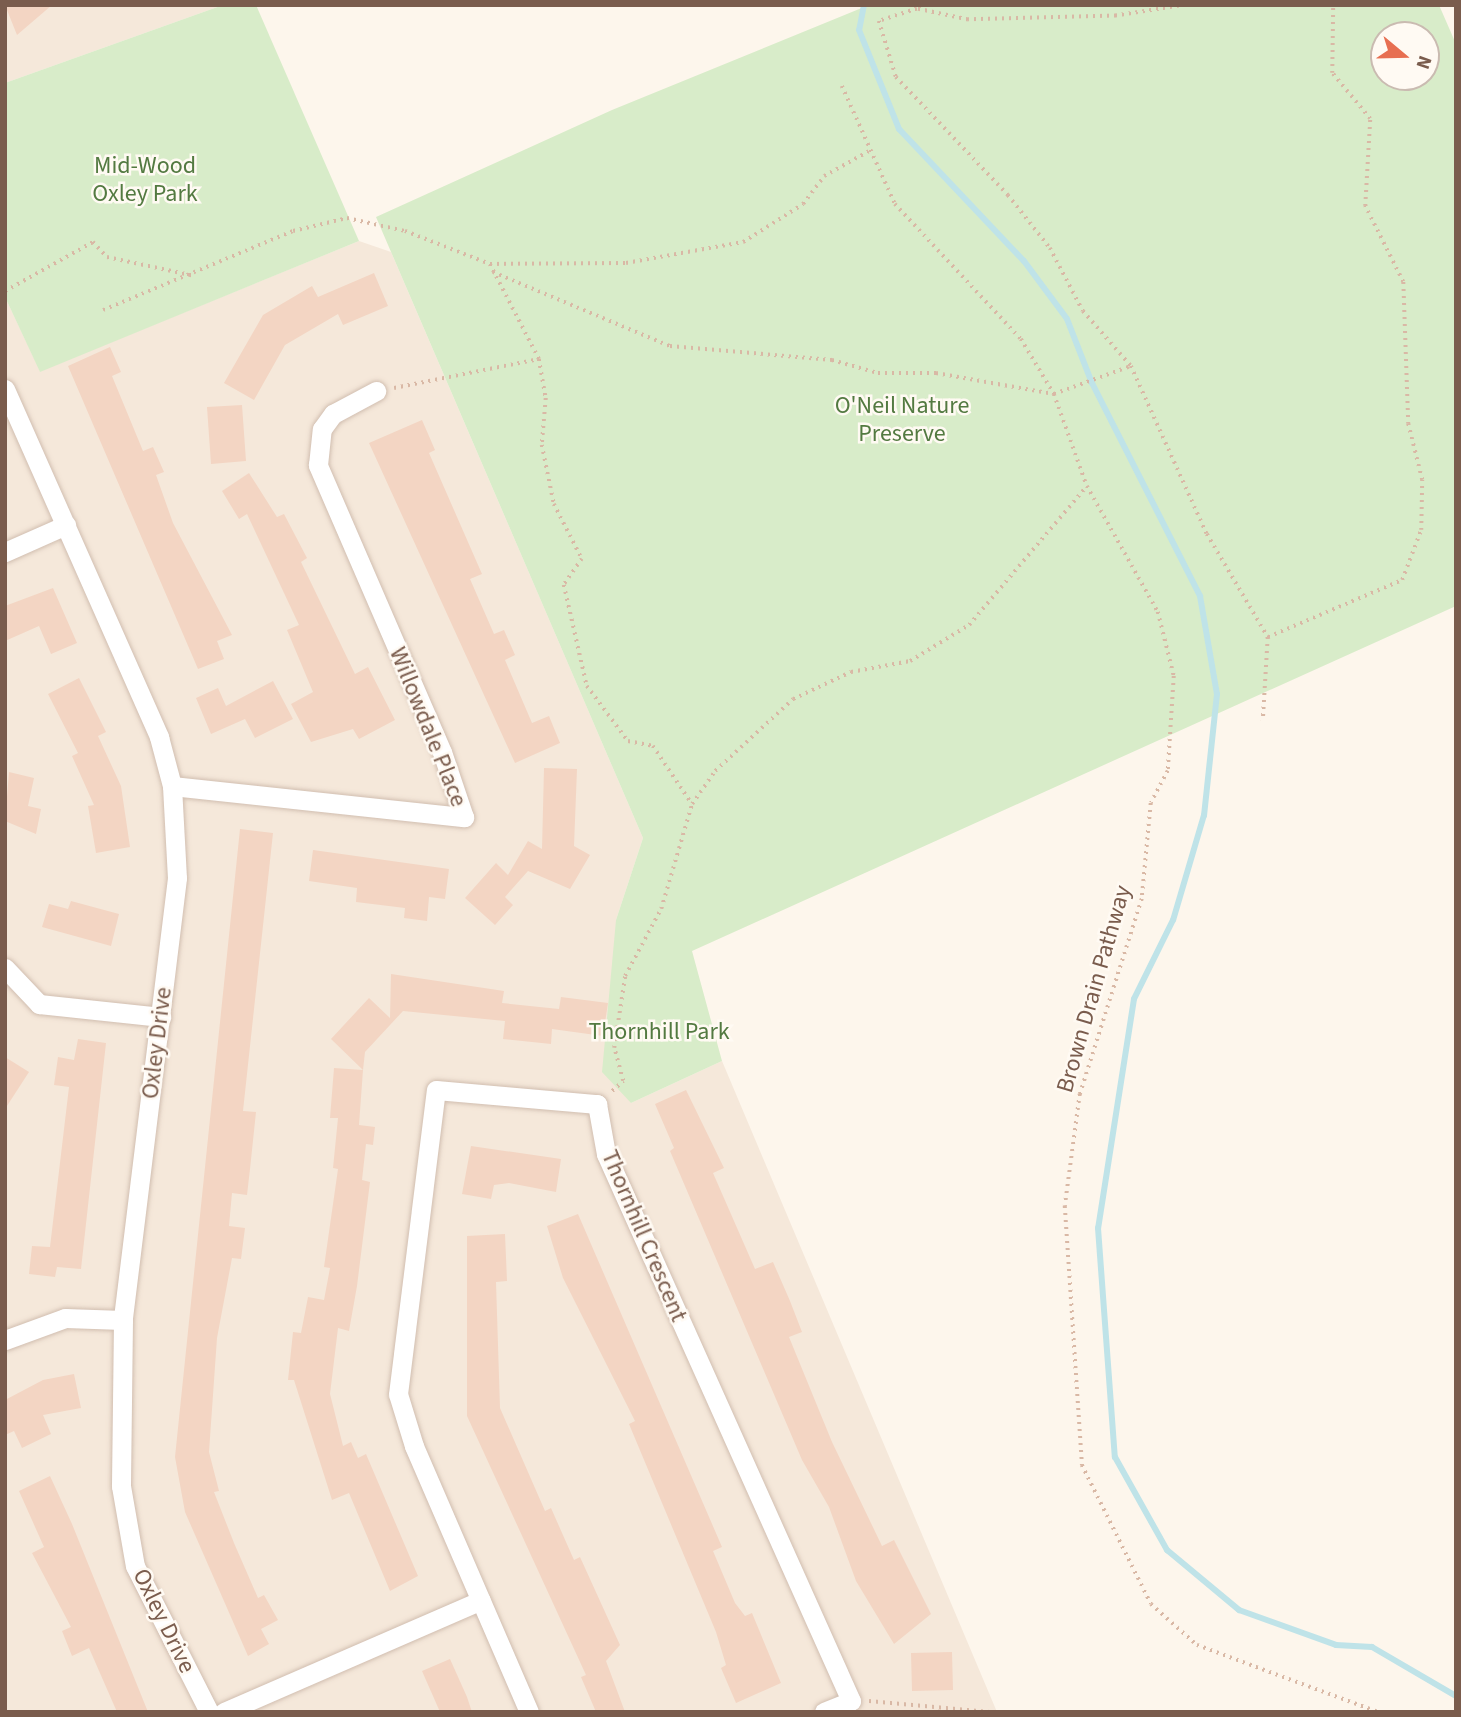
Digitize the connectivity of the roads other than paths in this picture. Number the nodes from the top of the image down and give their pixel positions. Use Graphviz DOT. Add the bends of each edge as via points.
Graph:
graph roads {
  1 [pos="5,389"];
  2 [pos="376,391"];
  3 [pos="66,525"];
  4 [pos="5,552"];
  5 [pos="172,786"];
  6 [pos="5,968"];
  7 [pos="161,1017"];
  8 [pos="123,1320"];
  9 [pos="5,1340"];
  10 [pos="481,1600"];
  11 [pos="209,1712"];
  12 [pos="224,1712"];
  13 [pos="528,1712"];
  14 [pos="824,1712"];
  1 -- 3 [label="street, Oxley Drive"];
  2 -- 5 [label="street, Willowdale Place" via="333,414 322,429 318,465 442,752 464,817"];
  3 -- 4 [label="street"];
  3 -- 5 [label="street, Oxley Drive" via="159,737"];
  5 -- 7 [label="street, Oxley Drive" via="177,878"];
  6 -- 7 [label="street" via="39,1004"];
  7 -- 8 [label="street, Oxley Drive"];
  8 -- 9 [label="street" via="65,1318"];
  8 -- 11 [label="street, Oxley Drive" via="121,1486 135,1566"];
  10 -- 12 [label="street"];
  10 -- 13 [label="street"];
  10 -- 14 [label="street, Thornhill Crescent" via="398,1394 436,1090 597,1104 606,1154 850,1702"];
}
